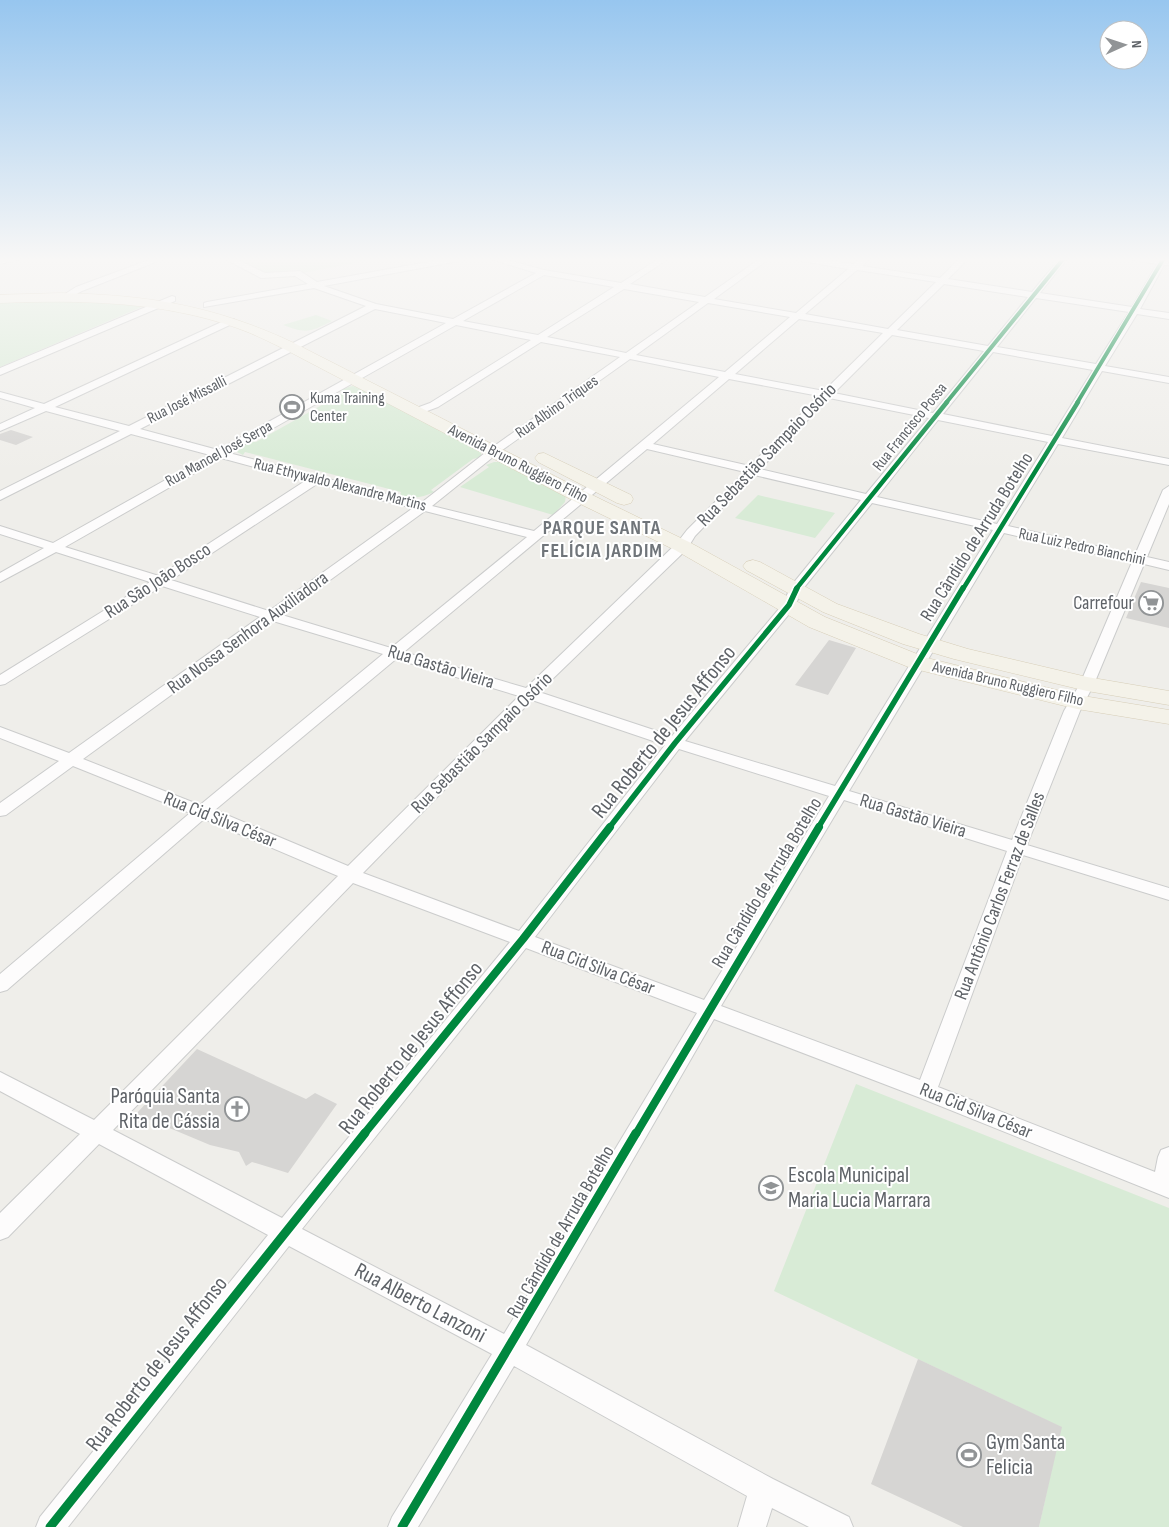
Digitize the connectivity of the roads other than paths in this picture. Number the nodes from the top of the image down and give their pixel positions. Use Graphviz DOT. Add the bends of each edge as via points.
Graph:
graph roads {
  1 [pos="99,329"];
  2 [pos="213,329"];
  3 [pos="253,329"];
  4 [pos="273,329"];
  5 [pos="326,329"];
  6 [pos="441,329"];
  7 [pos="491,329"];
  8 [pos="556,329"];
  9 [pos="667,329"];
  10 [pos="779,329"];
  11 [pos="875,329"];
  12 [pos="894,329"];
  13 [pos="1007,329"];
  14 [pos="1122,329"];
  15 [pos="891,332"];
  16 [pos="541,339"];
  17 [pos="296,344"];
  18 [pos="991,349"];
  19 [pos="630,356"];
  20 [pos="1098,368"];
  21 [pos="0,372"];
  22 [pos="726,375"];
  23 [pos="358,376"];
  24 [pos="1169,380"];
  25 [pos="827,394"];
  26 [pos="0,395"];
  27 [pos="434,405"];
  28 [pos="44,407"];
  29 [pos="415,412"];
  30 [pos="936,416"];
  31 [pos="0,428"];
  32 [pos="130,429"];
  33 [pos="1055,439"];
  34 [pos="510,440"];
  35 [pos="645,445"];
  36 [pos="494,451"];
  37 [pos="221,454"];
  38 [pos="1169,462"];
  39 [pos="753,470"];
  40 [pos="315,480"];
  41 [pos="596,486"];
  42 [pos="1169,490"];
  43 [pos="0,496"];
  44 [pos="581,498"];
  45 [pos="871,499"];
  46 [pos="424,506"];
  47 [pos="1000,529"];
  48 [pos="0,530"];
  49 [pos="535,535"];
  50 [pos="686,540"];
  51 [pos="54,547"];
  52 [pos="1139,560"];
  53 [pos="1169,566"];
  54 [pos="0,578"];
  55 [pos="160,581"];
  56 [pos="793,597"];
  57 [pos="271,616"];
  58 [pos="929,644"];
  59 [pos="393,653"];
  60 [pos="919,663"];
  61 [pos="0,681"];
  62 [pos="1087,684"];
  63 [pos="529,694"];
  64 [pos="1169,698"];
  65 [pos="1077,702"];
  66 [pos="1169,717"];
  67 [pos="0,732"];
  68 [pos="675,743"];
  69 [pos="71,761"];
  70 [pos="840,793"];
  71 [pos="0,811"];
  72 [pos="203,812"];
  73 [pos="1017,848"];
  74 [pos="351,876"];
  75 [pos="1169,894"];
  76 [pos="523,939"];
  77 [pos="0,985"];
  78 [pos="709,1010"];
  79 [pos="0,1081"];
  80 [pos="926,1091"];
  81 [pos="95,1132"];
  82 [pos="1169,1156"];
  83 [pos="1167,1187"];
  84 [pos="0,1229"];
  85 [pos="285,1232"];
  86 [pos="508,1350"];
  87 [pos="763,1489"];
  88 [pos="50,1527"];
  89 [pos="402,1527"];
  90 [pos="752,1527"];
  91 [pos="839,1527"];
  1 -- 21 [label="street"];
  2 -- 28 [label="street"];
  3 -- 17 [label="main road, Avenida Bruno Ruggiero Filho"];
  4 -- 17 [label="main road, Avenida Bruno Ruggiero Filho"];
  5 -- 17 [label="street, Rua José Missalli"];
  6 -- 23 [label="street, Rua Manoel José Serpa"];
  7 -- 16 [label="street"];
  8 -- 16 [label="street"];
  9 -- 19 [label="street, Rua Albino Triques"];
  10 -- 22 [label="street"];
  11 -- 15 [label="street"];
  12 -- 15 [label="street, Rua Sebastião Sampaio Osório"];
  13 -- 18 [label="street, Rua Francisco Possa"];
  14 -- 20 [label="street, Rua Cândido de Arruda Botelho"];
  15 -- 18 [label="street"];
  15 -- 25 [label="street, Rua Sebastião Sampaio Osório"];
  16 -- 19 [label="street"];
  16 -- 27 [label="street"];
  17 -- 23 [label="main road, Avenida Bruno Ruggiero Filho"];
  17 -- 32 [label="street, Rua José Missalli"];
  18 -- 20 [label="street"];
  18 -- 30 [label="street, Rua Francisco Possa"];
  19 -- 22 [label="street"];
  19 -- 34 [label="street, Rua Albino Triques"];
  20 -- 24 [label="street"];
  20 -- 33 [label="street, Rua Cândido de Arruda Botelho"];
  22 -- 25 [label="street"];
  22 -- 35 [label="street"];
  23 -- 27 [label="main road, Avenida Bruno Ruggiero Filho"];
  23 -- 29 [label="main road, Avenida Bruno Ruggiero Filho"];
  23 -- 37 [label="street, Rua Manoel José Serpa"];
  25 -- 30 [label="street"];
  25 -- 39 [label="street, Rua Sebastião Sampaio Osório"];
  26 -- 28 [label="street, Rua Ethywaldo Alexandre Martins"];
  27 -- 29 [label="street"];
  27 -- 34 [label="main road, Avenida Bruno Ruggiero Filho"];
  28 -- 31 [label="street"];
  28 -- 32 [label="street, Rua Ethywaldo Alexandre Martins"];
  29 -- 36 [label="main road, Avenida Bruno Ruggiero Filho"];
  30 -- 33 [label="street"];
  30 -- 45 [label="street, Rua Francisco Possa"];
  32 -- 37 [label="street, Rua Ethywaldo Alexandre Martins"];
  32 -- 43 [label="street, Rua José Missalli"];
  33 -- 38 [label="street"];
  33 -- 47 [label="street, Rua Cândido de Arruda Botelho"];
  34 -- 36 [label="street, Rua Albino Triques"];
  34 -- 41 [label="main road, Avenida Bruno Ruggiero Filho"];
  35 -- 39 [label="street, Rua Luiz Pedro Bianchini"];
  35 -- 41 [label="street"];
  36 -- 44 [label="main road, Avenida Bruno Ruggiero Filho"];
  36 -- 46 [label="street, Rua Nossa Senhora Auxiliadora"];
  37 -- 40 [label="street, Rua Ethywaldo Alexandre Martins"];
  37 -- 51 [label="street, Rua Manoel José Serpa"];
  39 -- 45 [label="street, Rua Luiz Pedro Bianchini"];
  39 -- 50 [label="street, Rua Sebastião Sampaio Osório"];
  40 -- 46 [label="street, Rua Ethywaldo Alexandre Martins"];
  40 -- 55 [label="street, Rua São João Bosco"];
  41 -- 44 [label="street"];
  41 -- 50 [label="main road, Avenida Bruno Ruggiero Filho"];
  42 -- 52 [label="street, Rua Antônio Carlos Ferraz de Salles"];
  44 -- 49 [label="street"];
  44 -- 50 [label="main road, Avenida Bruno Ruggiero Filho"];
  45 -- 47 [label="street, Rua Luiz Pedro Bianchini"];
  45 -- 56 [label="street, Rua Francisco Possa"];
  46 -- 49 [label="street, Rua Ethywaldo Alexandre Martins"];
  46 -- 57 [label="street, Rua Nossa Senhora Auxiliadora"];
  47 -- 52 [label="street, Rua Luiz Pedro Bianchini"];
  47 -- 58 [label="street, Rua Cândido de Arruda Botelho"];
  48 -- 51 [label="street, Rua Gastão Vieira"];
  49 -- 59 [label="street"];
  50 -- 56 [label="main road, Avenida Bruno Ruggiero Filho"];
  50 -- 63 [label="street, Rua Sebastião Sampaio Osório"];
  51 -- 54 [label="street, Rua Manoel José Serpa"];
  51 -- 55 [label="street, Rua Gastão Vieira"];
  52 -- 53 [label="street, Rua Luiz Pedro Bianchini"];
  52 -- 62 [label="street, Rua Antônio Carlos Ferraz de Salles"];
  55 -- 57 [label="street, Rua Gastão Vieira"];
  55 -- 61 [label="street, Rua São João Bosco"];
  56 -- 58 [label="main road, Avenida Bruno Ruggiero Filho"];
  56 -- 60 [label="main road, Avenida Bruno Ruggiero Filho" via="817,622"];
  56 -- 68 [label="street, Rua Roberto de Jesus Affonso"];
  57 -- 59 [label="street, Rua Gastão Vieira"];
  57 -- 69 [label="street, Rua Nossa Senhora Auxiliadora"];
  58 -- 60 [label="street, Rua Cândido de Arruda Botelho"];
  58 -- 62 [label="main road, Avenida Bruno Ruggiero Filho"];
  59 -- 63 [label="street, Rua Gastão Vieira"];
  59 -- 72 [label="street"];
  60 -- 65 [label="main road, Avenida Bruno Ruggiero Filho"];
  60 -- 70 [label="street, Rua Cândido de Arruda Botelho"];
  62 -- 64 [label="main road, Avenida Bruno Ruggiero Filho"];
  62 -- 65 [label="street, Rua Antônio Carlos Ferraz de Salles"];
  63 -- 68 [label="street, Rua Gastão Vieira"];
  63 -- 74 [label="street, Rua Sebastião Sampaio Osório"];
  65 -- 66 [label="main road, Avenida Bruno Ruggiero Filho"];
  65 -- 73 [label="street, Rua Antônio Carlos Ferraz de Salles"];
  67 -- 69 [label="street, Rua Cid Silva César"];
  68 -- 70 [label="street, Rua Gastão Vieira"];
  68 -- 76 [label="street, Rua Roberto de Jesus Affonso"];
  69 -- 71 [label="street, Rua Nossa Senhora Auxiliadora"];
  69 -- 72 [label="street, Rua Cid Silva César"];
  70 -- 73 [label="street, Rua Gastão Vieira"];
  70 -- 78 [label="street, Rua Cândido de Arruda Botelho"];
  72 -- 74 [label="street, Rua Cid Silva César"];
  72 -- 77 [label="street"];
  73 -- 75 [label="street, Rua Gastão Vieira"];
  73 -- 80 [label="street, Rua Antônio Carlos Ferraz de Salles"];
  74 -- 76 [label="street, Rua Cid Silva César"];
  74 -- 81 [label="street, Rua Sebastião Sampaio Osório"];
  76 -- 78 [label="street, Rua Cid Silva César"];
  76 -- 85 [label="street, Rua Roberto de Jesus Affonso"];
  78 -- 80 [label="street, Rua Cid Silva César"];
  78 -- 86 [label="street, Rua Cândido de Arruda Botelho"];
  79 -- 81 [label="street, Rua Alberto Lanzoni"];
  80 -- 83 [label="street, Rua Cid Silva César"];
  81 -- 84 [label="street, Rua Sebastião Sampaio Osório"];
  81 -- 85 [label="street, Rua Alberto Lanzoni"];
  82 -- 83 [label="street"];
  85 -- 86 [label="street, Rua Alberto Lanzoni"];
  85 -- 88 [label="street, Rua Roberto de Jesus Affonso"];
  86 -- 87 [label="street, Rua Alberto Lanzoni"];
  86 -- 89 [label="street, Rua Cândido de Arruda Botelho"];
  87 -- 90 [label="street"];
  87 -- 91 [label="street, Rua Alberto Lanzoni"];
}
